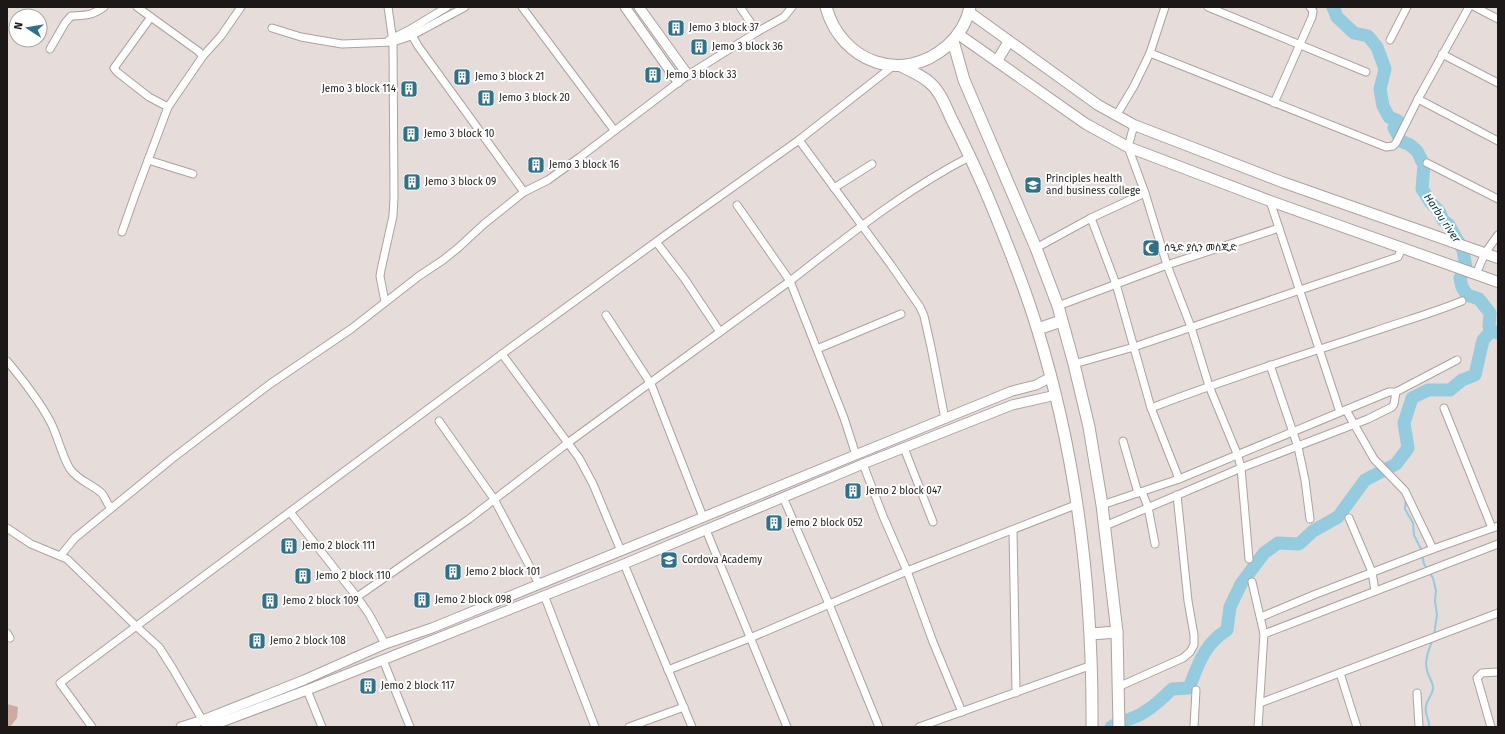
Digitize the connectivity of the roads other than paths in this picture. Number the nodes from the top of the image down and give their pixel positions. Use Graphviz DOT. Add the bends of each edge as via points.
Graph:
graph roads {
  1 [pos="104,7"];
  2 [pos="137,7"];
  3 [pos="388,7"];
  4 [pos="447,7"];
  5 [pos="465,7"];
  6 [pos="522,7"];
  7 [pos="625,7"];
  8 [pos="639,7"];
  9 [pos="740,7"];
  10 [pos="792,7"];
  11 [pos="826,7"];
  12 [pos="1165,7"];
  13 [pos="1208,7"];
  14 [pos="1310,7"];
  15 [pos="1408,7"];
  16 [pos="1469,7"];
  17 [pos="1475,7"];
  18 [pos="239,8"];
  19 [pos="969,9"];
  20 [pos="151,17"];
  21 [pos="1498,19"];
  22 [pos="272,28"];
  23 [pos="757,32"];
  24 [pos="410,33"];
  25 [pos="955,37"];
  26 [pos="391,40"];
  27 [pos="1390,40"];
  28 [pos="1009,41"];
  29 [pos="1299,45"];
  30 [pos="50,49"];
  31 [pos="1150,53"];
  32 [pos="1442,54"];
  33 [pos="203,56"];
  34 [pos="997,61"];
  35 [pos="897,66"];
  36 [pos="1366,72"];
  37 [pos="688,75"];
  38 [pos="678,82"];
  39 [pos="1498,83"];
  40 [pos="1418,98"];
  41 [pos="1274,103"];
  42 [pos="168,107"];
  43 [pos="1116,116"];
  44 [pos="1134,125"];
  45 [pos="614,130"];
  46 [pos="798,140"];
  47 [pos="1498,141"];
  48 [pos="1128,146"];
  49 [pos="971,156"];
  50 [pos="148,160"];
  51 [pos="1427,163"];
  52 [pos="872,164"];
  53 [pos="193,174"];
  54 [pos="834,188"];
  55 [pos="524,192"];
  56 [pos="1145,193"];
  57 [pos="1498,199"];
  58 [pos="1270,201"];
  59 [pos="737,205"];
  60 [pos="1091,218"];
  61 [pos="861,226"];
  62 [pos="1279,228"];
  63 [pos="122,232"];
  64 [pos="1498,235"];
  65 [pos="657,242"];
  66 [pos="1036,248"];
  67 [pos="1402,248"];
  68 [pos="1485,253"];
  69 [pos="1498,258"];
  70 [pos="1167,265"];
  71 [pos="1476,274"];
  72 [pos="790,281"];
  73 [pos="1498,282"];
  74 [pos="1116,284"];
  75 [pos="1300,290"];
  76 [pos="1462,301"];
  77 [pos="385,302"];
  78 [pos="1058,306"];
  79 [pos="901,314"];
  80 [pos="606,315"];
  81 [pos="1061,321"];
  82 [pos="1191,327"];
  83 [pos="1038,329"];
  84 [pos="720,332"];
  85 [pos="1134,347"];
  86 [pos="817,349"];
  87 [pos="1319,350"];
  88 [pos="502,354"];
  89 [pos="1457,360"];
  90 [pos="7,361"];
  91 [pos="1074,364"];
  92 [pos="1270,365"];
  93 [pos="1051,377"];
  94 [pos="651,384"];
  95 [pos="1209,386"];
  96 [pos="1396,392"];
  97 [pos="1056,395"];
  98 [pos="1151,408"];
  99 [pos="1444,408"];
  100 [pos="1343,411"];
  101 [pos="945,419"];
  102 [pos="439,421"];
  103 [pos="1354,425"];
  104 [pos="912,432"];
  105 [pos="1294,432"];
  106 [pos="1123,441"];
  107 [pos="569,442"];
  108 [pos="916,443"];
  109 [pos="1298,447"];
  110 [pos="904,448"];
  111 [pos="856,455"];
  112 [pos="1238,456"];
  113 [pos="864,464"];
  114 [pos="1241,468"];
  115 [pos="1179,479"];
  116 [pos="1140,493"];
  117 [pos="1176,495"];
  118 [pos="784,497"];
  119 [pos="494,499"];
  120 [pos="1078,504"];
  121 [pos="1102,506"];
  122 [pos="1148,507"];
  123 [pos="111,508"];
  124 [pos="290,512"];
  125 [pos="703,517"];
  126 [pos="1348,518"];
  127 [pos="1310,519"];
  128 [pos="933,522"];
  129 [pos="1105,526"];
  130 [pos="679,527"];
  131 [pos="1495,527"];
  132 [pos="7,528"];
  133 [pos="706,530"];
  134 [pos="1013,530"];
  135 [pos="684,540"];
  136 [pos="1156,544"];
  137 [pos="1498,544"];
  138 [pos="1432,549"];
  139 [pos="621,551"];
  140 [pos="61,555"];
  141 [pos="1249,559"];
  142 [pos="624,564"];
  143 [pos="907,571"];
  144 [pos="1372,572"];
  145 [pos="1252,582"];
  146 [pos="539,584"];
  147 [pos="1375,591"];
  148 [pos="544,595"];
  149 [pos="357,597"];
  150 [pos="829,604"];
  151 [pos="1498,613"];
  152 [pos="1261,617"];
  153 [pos="136,626"];
  154 [pos="432,628"];
  155 [pos="1117,632"];
  156 [pos="1091,634"];
  157 [pos="1264,634"];
  158 [pos="435,638"];
  159 [pos="750,638"];
  160 [pos="385,644"];
  161 [pos="382,660"];
  162 [pos="1092,666"];
  163 [pos="668,670"];
  164 [pos="1498,672"];
  165 [pos="1340,673"];
  166 [pos="1118,687"];
  167 [pos="307,690"];
  168 [pos="1196,690"];
  169 [pos="1016,693"];
  170 [pos="1417,693"];
  171 [pos="1260,703"];
  172 [pos="684,707"];
  173 [pos="962,712"];
  174 [pos="205,725"];
  175 [pos="92,727"];
  176 [pos="181,727"];
  177 [pos="322,727"];
  178 [pos="410,727"];
  179 [pos="595,727"];
  180 [pos="629,727"];
  181 [pos="692,727"];
  182 [pos="787,727"];
  183 [pos="879,727"];
  184 [pos="919,727"];
  185 [pos="1092,727"];
  186 [pos="1119,727"];
  187 [pos="1194,727"];
  188 [pos="1258,727"];
  189 [pos="1357,727"];
  190 [pos="1419,727"];
  191 [pos="1491,727"];
  1 -- 30 [label="street" via="84,16 71,16"];
  2 -- 20 [label="street"];
  3 -- 26 [label="street"];
  4 -- 24 [label="street"];
  5 -- 24 [label="street"];
  6 -- 45 [label="street"];
  7 -- 38 [label="street"];
  8 -- 37 [label="street"];
  9 -- 23 [label="street"];
  10 -- 23 [label="street" via="784,17"];
  11 -- 35 [label="main road" via="835,31 843,42 872,61"];
  12 -- 31 [label="street"];
  13 -- 29 [label="street"];
  14 -- 29 [label="street" via="1313,11 1312,17"];
  15 -- 27 [label="street"];
  16 -- 32 [label="street"];
  17 -- 21 [label="street"];
  18 -- 33 [label="street"];
  19 -- 25 [label="main road"];
  19 -- 28 [label="main road"];
  20 -- 33 [label="street"];
  20 -- 42 [label="street" via="114,68 149,97"];
  22 -- 26 [label="street" via="301,37 342,44"];
  23 -- 37 [label="street"];
  24 -- 26 [label="street"];
  24 -- 55 [label="street"];
  25 -- 34 [label="main road"];
  25 -- 35 [label="main road" via="938,54 921,62"];
  25 -- 66 [label="main road" via="964,80"];
  26 -- 77 [label="street" via="394,197 393,216 380,276"];
  28 -- 34 [label="main road"];
  28 -- 43 [label="main road"];
  29 -- 36 [label="street"];
  29 -- 41 [label="street"];
  31 -- 41 [label="street"];
  31 -- 43 [label="street"];
  32 -- 39 [label="street"];
  32 -- 40 [label="street"];
  33 -- 42 [label="street"];
  34 -- 48 [label="main road" via="1086,124"];
  35 -- 46 [label="street"];
  35 -- 49 [label="main road" via="930,83 941,96"];
  37 -- 38 [label="street"];
  38 -- 45 [label="street"];
  40 -- 41 [label="street" via="1396,143 1386,147"];
  40 -- 47 [label="street"];
  42 -- 50 [label="street"];
  43 -- 44 [label="main road"];
  44 -- 48 [label="street"];
  44 -- 68 [label="main road" via="1282,182"];
  45 -- 55 [label="street" via="548,180"];
  46 -- 54 [label="street"];
  46 -- 65 [label="street"];
  48 -- 56 [label="street"];
  48 -- 58 [label="main road"];
  49 -- 61 [label="street" via="945,170"];
  49 -- 83 [label="main road"];
  50 -- 53 [label="street"];
  50 -- 63 [label="street"];
  51 -- 57 [label="street"];
  52 -- 54 [label="street"];
  54 -- 61 [label="street"];
  55 -- 77 [label="street" via="458,248"];
  56 -- 60 [label="street"];
  56 -- 70 [label="street"];
  58 -- 62 [label="street"];
  58 -- 67 [label="main road"];
  59 -- 72 [label="street"];
  60 -- 66 [label="street"];
  60 -- 74 [label="street"];
  61 -- 72 [label="street"];
  61 -- 101 [label="street" via="891,265 924,316"];
  62 -- 70 [label="street"];
  62 -- 75 [label="street"];
  64 -- 68 [label="street"];
  65 -- 84 [label="street"];
  65 -- 88 [label="street"];
  66 -- 78 [label="main road"];
  67 -- 71 [label="main road"];
  67 -- 75 [label="street" via="1398,258"];
  68 -- 69 [label="main road"];
  68 -- 71 [label="street"];
  70 -- 74 [label="street"];
  70 -- 82 [label="street"];
  71 -- 73 [label="main road"];
  72 -- 84 [label="street"];
  72 -- 86 [label="street"];
  74 -- 78 [label="street"];
  74 -- 85 [label="street"];
  75 -- 82 [label="street"];
  75 -- 87 [label="street"];
  76 -- 87 [label="street"];
  77 -- 123 [label="street" via="351,329 270,384"];
  78 -- 81 [label="main road"];
  79 -- 86 [label="street"];
  80 -- 94 [label="street"];
  81 -- 83 [label="main road"];
  81 -- 91 [label="main road"];
  82 -- 85 [label="street"];
  82 -- 95 [label="street"];
  83 -- 93 [label="main road"];
  84 -- 94 [label="street"];
  85 -- 91 [label="street"];
  85 -- 98 [label="street"];
  86 -- 111 [label="street"];
  87 -- 92 [label="street"];
  87 -- 100 [label="street"];
  88 -- 107 [label="street"];
  88 -- 124 [label="street"];
  89 -- 96 [label="street"];
  90 -- 123 [label="street" via="26,383 50,421 70,469 78,478 100,491"];
  91 -- 121 [label="main road" via="1089,427"];
  92 -- 95 [label="street"];
  92 -- 105 [label="street"];
  93 -- 97 [label="main road"];
  93 -- 101 [label="street"];
  94 -- 107 [label="street"];
  94 -- 125 [label="street"];
  95 -- 98 [label="street"];
  95 -- 112 [label="street"];
  96 -- 100 [label="street" via="1389,392"];
  96 -- 103 [label="street" via="1392,407"];
  97 -- 108 [label="street" via="1012,405"];
  97 -- 120 [label="main road"];
  98 -- 115 [label="street"];
  99 -- 131 [label="street"];
  100 -- 103 [label="street"];
  100 -- 105 [label="street"];
  101 -- 104 [label="street"];
  102 -- 119 [label="street"];
  103 -- 109 [label="street"];
  103 -- 138 [label="street" via="1374,459 1405,491"];
  104 -- 108 [label="street"];
  104 -- 111 [label="street"];
  105 -- 109 [label="street"];
  105 -- 112 [label="street"];
  106 -- 116 [label="street"];
  107 -- 119 [label="street"];
  107 -- 139 [label="street" via="593,484"];
  108 -- 110 [label="street"];
  109 -- 114 [label="street"];
  109 -- 127 [label="street"];
  110 -- 113 [label="street"];
  110 -- 128 [label="street"];
  111 -- 125 [label="street"];
  112 -- 114 [label="street"];
  112 -- 115 [label="street"];
  113 -- 118 [label="street"];
  113 -- 143 [label="street"];
  114 -- 117 [label="street"];
  114 -- 141 [label="street"];
  115 -- 116 [label="street"];
  116 -- 121 [label="street"];
  116 -- 122 [label="street"];
  117 -- 122 [label="street"];
  117 -- 166 [label="street" via="1194,645 1183,658"];
  118 -- 133 [label="street"];
  118 -- 150 [label="street"];
  119 -- 146 [label="street"];
  119 -- 149 [label="street" via="422,553"];
  120 -- 134 [label="street"];
  120 -- 156 [label="main road"];
  121 -- 129 [label="main road"];
  122 -- 129 [label="street"];
  122 -- 136 [label="street"];
  123 -- 140 [label="street" via="75,538"];
  124 -- 149 [label="street"];
  124 -- 153 [label="street"];
  125 -- 130 [label="street"];
  126 -- 144 [label="street"];
  129 -- 155 [label="main road"];
  130 -- 135 [label="street"];
  130 -- 139 [label="street"];
  131 -- 138 [label="street"];
  132 -- 140 [label="street" via="31,544"];
  133 -- 135 [label="street"];
  133 -- 159 [label="street"];
  134 -- 143 [label="street"];
  134 -- 169 [label="street"];
  135 -- 142 [label="street"];
  137 -- 147 [label="street"];
  138 -- 144 [label="street"];
  139 -- 146 [label="street"];
  140 -- 153 [label="street" via="103,592"];
  142 -- 148 [label="street"];
  142 -- 163 [label="street"];
  143 -- 150 [label="street"];
  143 -- 173 [label="street"];
  144 -- 147 [label="street"];
  144 -- 152 [label="street"];
  145 -- 152 [label="street"];
  146 -- 154 [label="street"];
  147 -- 157 [label="street"];
  148 -- 158 [label="street"];
  148 -- 179 [label="street"];
  149 -- 160 [label="street"];
  150 -- 159 [label="street"];
  150 -- 183 [label="street"];
  151 -- 165 [label="street"];
  152 -- 157 [label="street"];
  153 -- 174 [label="street" via="159,647"];
  153 -- 175 [label="street" via="60,683"];
  154 -- 158 [label="street"];
  154 -- 160 [label="street"];
  155 -- 156 [label="main road"];
  155 -- 166 [label="main road"];
  156 -- 162 [label="main road"];
  157 -- 171 [label="street"];
  158 -- 161 [label="street"];
  159 -- 163 [label="street"];
  159 -- 182 [label="street"];
  160 -- 174 [label="street"];
  161 -- 167 [label="street"];
  161 -- 178 [label="street"];
  162 -- 169 [label="street"];
  162 -- 185 [label="main road"];
  163 -- 172 [label="street"];
  164 -- 191 [label="street" via="1482,673 1477,678"];
  165 -- 171 [label="street"];
  165 -- 189 [label="street"];
  166 -- 186 [label="main road"];
  167 -- 174 [label="street"];
  167 -- 177 [label="street"];
  168 -- 187 [label="street"];
  169 -- 173 [label="street"];
  170 -- 190 [label="street"];
  171 -- 188 [label="street"];
  172 -- 180 [label="street"];
  172 -- 181 [label="street"];
  173 -- 184 [label="street"];
  174 -- 176 [label="street"];
}
